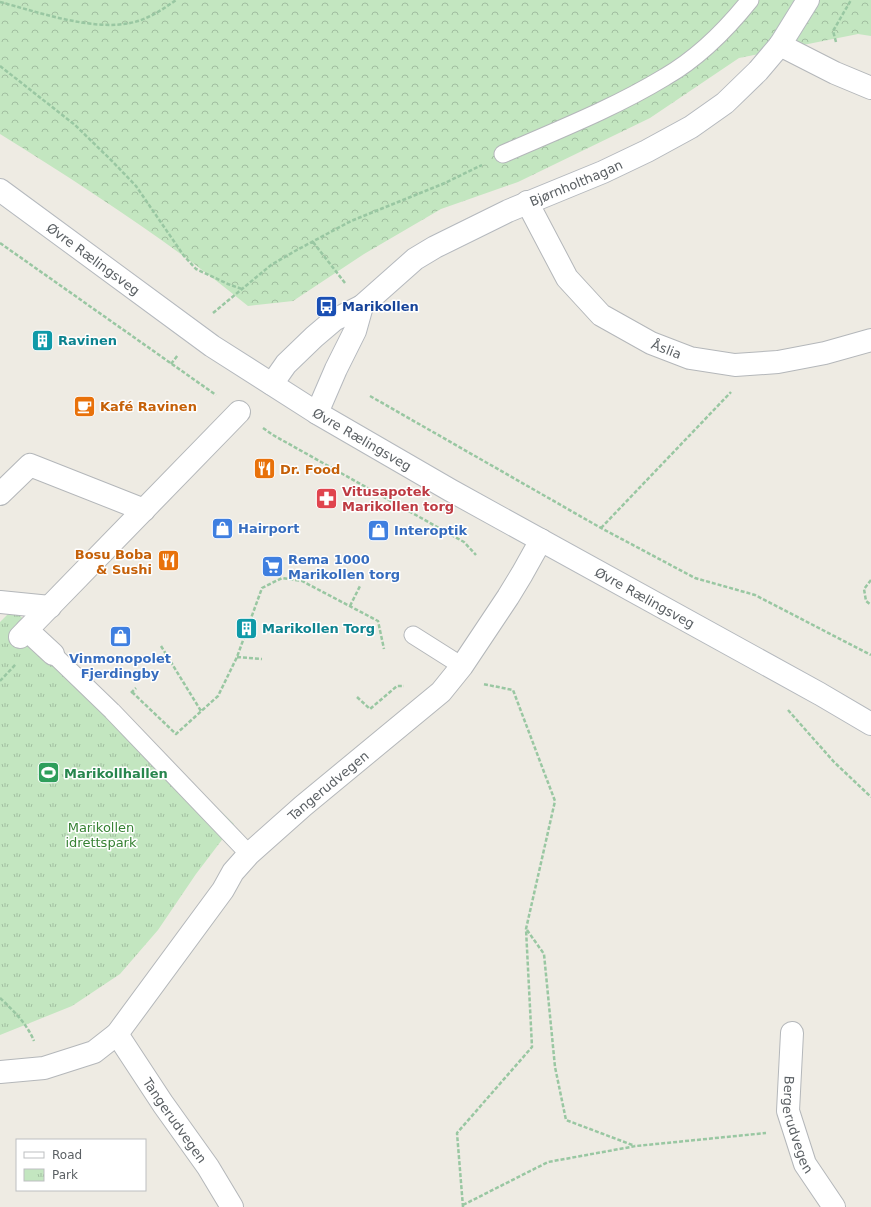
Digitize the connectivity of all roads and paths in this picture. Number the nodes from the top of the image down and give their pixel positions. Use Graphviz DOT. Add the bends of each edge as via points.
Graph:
graph roads {
  1 [pos="176,0"];
  2 [pos="750,0"];
  3 [pos="808,0"];
  4 [pos="851,0"];
  5 [pos="0,2"];
  6 [pos="780,45"];
  7 [pos="837,45"];
  8 [pos="0,66"];
  9 [pos="871,88"];
  10 [pos="503,154"];
  11 [pos="0,190"];
  12 [pos="526,202"];
  13 [pos="313,242"];
  14 [pos="0,243"];
  15 [pos="345,283"];
  16 [pos="242,289"];
  17 [pos="362,306"];
  18 [pos="208,316"];
  19 [pos="871,340"];
  20 [pos="735,365"];
  21 [pos="272,384"];
  22 [pos="370,396"];
  23 [pos="239,412"];
  24 [pos="318,413"];
  25 [pos="0,494"];
  26 [pos="144,510"];
  27 [pos="601,528"];
  28 [pos="541,540"];
  29 [pos="476,555"];
  30 [pos="871,580"];
  31 [pos="360,586"];
  32 [pos="0,602"];
  33 [pos="871,605"];
  34 [pos="50,607"];
  35 [pos="350,607"];
  36 [pos="413,634"];
  37 [pos="161,646"];
  38 [pos="384,648"];
  39 [pos="53,654"];
  40 [pos="871,655"];
  41 [pos="237,657"];
  42 [pos="262,659"];
  43 [pos="462,666"];
  44 [pos="477,683"];
  45 [pos="408,687"];
  46 [pos="132,692"];
  47 [pos="358,697"];
  48 [pos="785,706"];
  49 [pos="201,712"];
  50 [pos="871,724"];
  51 [pos="871,797"];
  52 [pos="249,854"];
  53 [pos="526,929"];
  54 [pos="0,998"];
  55 [pos="792,1033"];
  56 [pos="117,1034"];
  57 [pos="44,1068"];
  58 [pos="0,1072"];
  59 [pos="795,1131"];
  60 [pos="636,1146"];
  61 [pos="463,1206"];
  62 [pos="232,1207"];
  63 [pos="834,1207"];
  1 -- 5 [label="path" via="158,12 131,23 103,26"];
  2 -- 10 [label="lane" via="721,32 666,77 578,122"];
  3 -- 6 [label="street, Bjørnholthagan"];
  4 -- 7 [label="path" via="833,31"];
  6 -- 9 [label="street"];
  6 -- 12 [label="street, Bjørnholthagan" via="725,103 691,127 603,172"];
  8 -- 16 [label="path" via="75,125 112,160 136,186 184,256 196,269"];
  10 -- 13 [label="path" via="445,183 351,221"];
  11 -- 21 [label="street, Øvre Rælingsveg" via="212,346"];
  12 -- 17 [label="street, Bjørnholthagan" via="467,230 415,259"];
  12 -- 20 [label="street, Åslia" via="567,278 601,315 650,344 690,358"];
  13 -- 15 [label="path"];
  13 -- 16 [label="path" via="271,265"];
  14 -- 23 [label="path"];
  16 -- 18 [label="path"];
  17 -- 21 [label="street, Bjørnholthagan" via="334,320 314,337 286,364"];
  17 -- 24 [label="street" via="355,331"];
  19 -- 20 [label="street, Åslia" via="825,353 778,362"];
  20 -- 27 [label="path" via="733,390"];
  21 -- 24 [label="street, Øvre Rælingsveg"];
  22 -- 27 [label="path"];
  23 -- 26 [label="street"];
  23 -- 29 [label="path" via="273,436 464,542"];
  24 -- 28 [label="street, Øvre Rælingsveg"];
  25 -- 26 [label="street" via="30,464"];
  26 -- 34 [label="street"];
  27 -- 40 [label="path" via="695,578 755,595"];
  28 -- 43 [label="street, Tangerudvegen" via="519,580"];
  28 -- 50 [label="street, Øvre Rælingsveg"];
  30 -- 33 [label="path" via="864,589 866,601"];
  31 -- 35 [label="path"];
  32 -- 34 [label="street"];
  34 -- 39 [label="street" via="24,633"];
  35 -- 38 [label="path" via="378,621"];
  35 -- 41 [label="path" via="302,581 282,578 262,588"];
  36 -- 43 [label="lane"];
  37 -- 49 [label="path"];
  39 -- 52 [label="lane" via="112,711"];
  41 -- 42 [label="path"];
  41 -- 49 [label="path" via="218,696"];
  43 -- 52 [label="street, Tangerudvegen" via="441,692"];
  44 -- 53 [label="path" via="513,690 555,801"];
  45 -- 47 [label="path" via="397,686 370,709"];
  46 -- 49 [label="path" via="176,734"];
  48 -- 51 [label="path" via="834,762"];
  52 -- 56 [label="street, Tangerudvegen" via="233,872 219,895"];
  53 -- 60 [label="path" via="544,954 555,1067 566,1120"];
  53 -- 61 [label="path" via="532,1047 457,1133"];
  54 -- 57 [label="path" via="30,1030"];
  55 -- 59 [label="street, Bergerudvegen" via="788,1111"];
  56 -- 57 [label="street, Tangerudvegen" via="94,1052"];
  56 -- 62 [label="street, Tangerudvegen" via="208,1167"];
  57 -- 58 [label="street, Tangerudvegen"];
  59 -- 60 [label="path"];
  59 -- 63 [label="street, Bergerudvegen" via="805,1164"];
  60 -- 61 [label="path" via="548,1162"];
}
